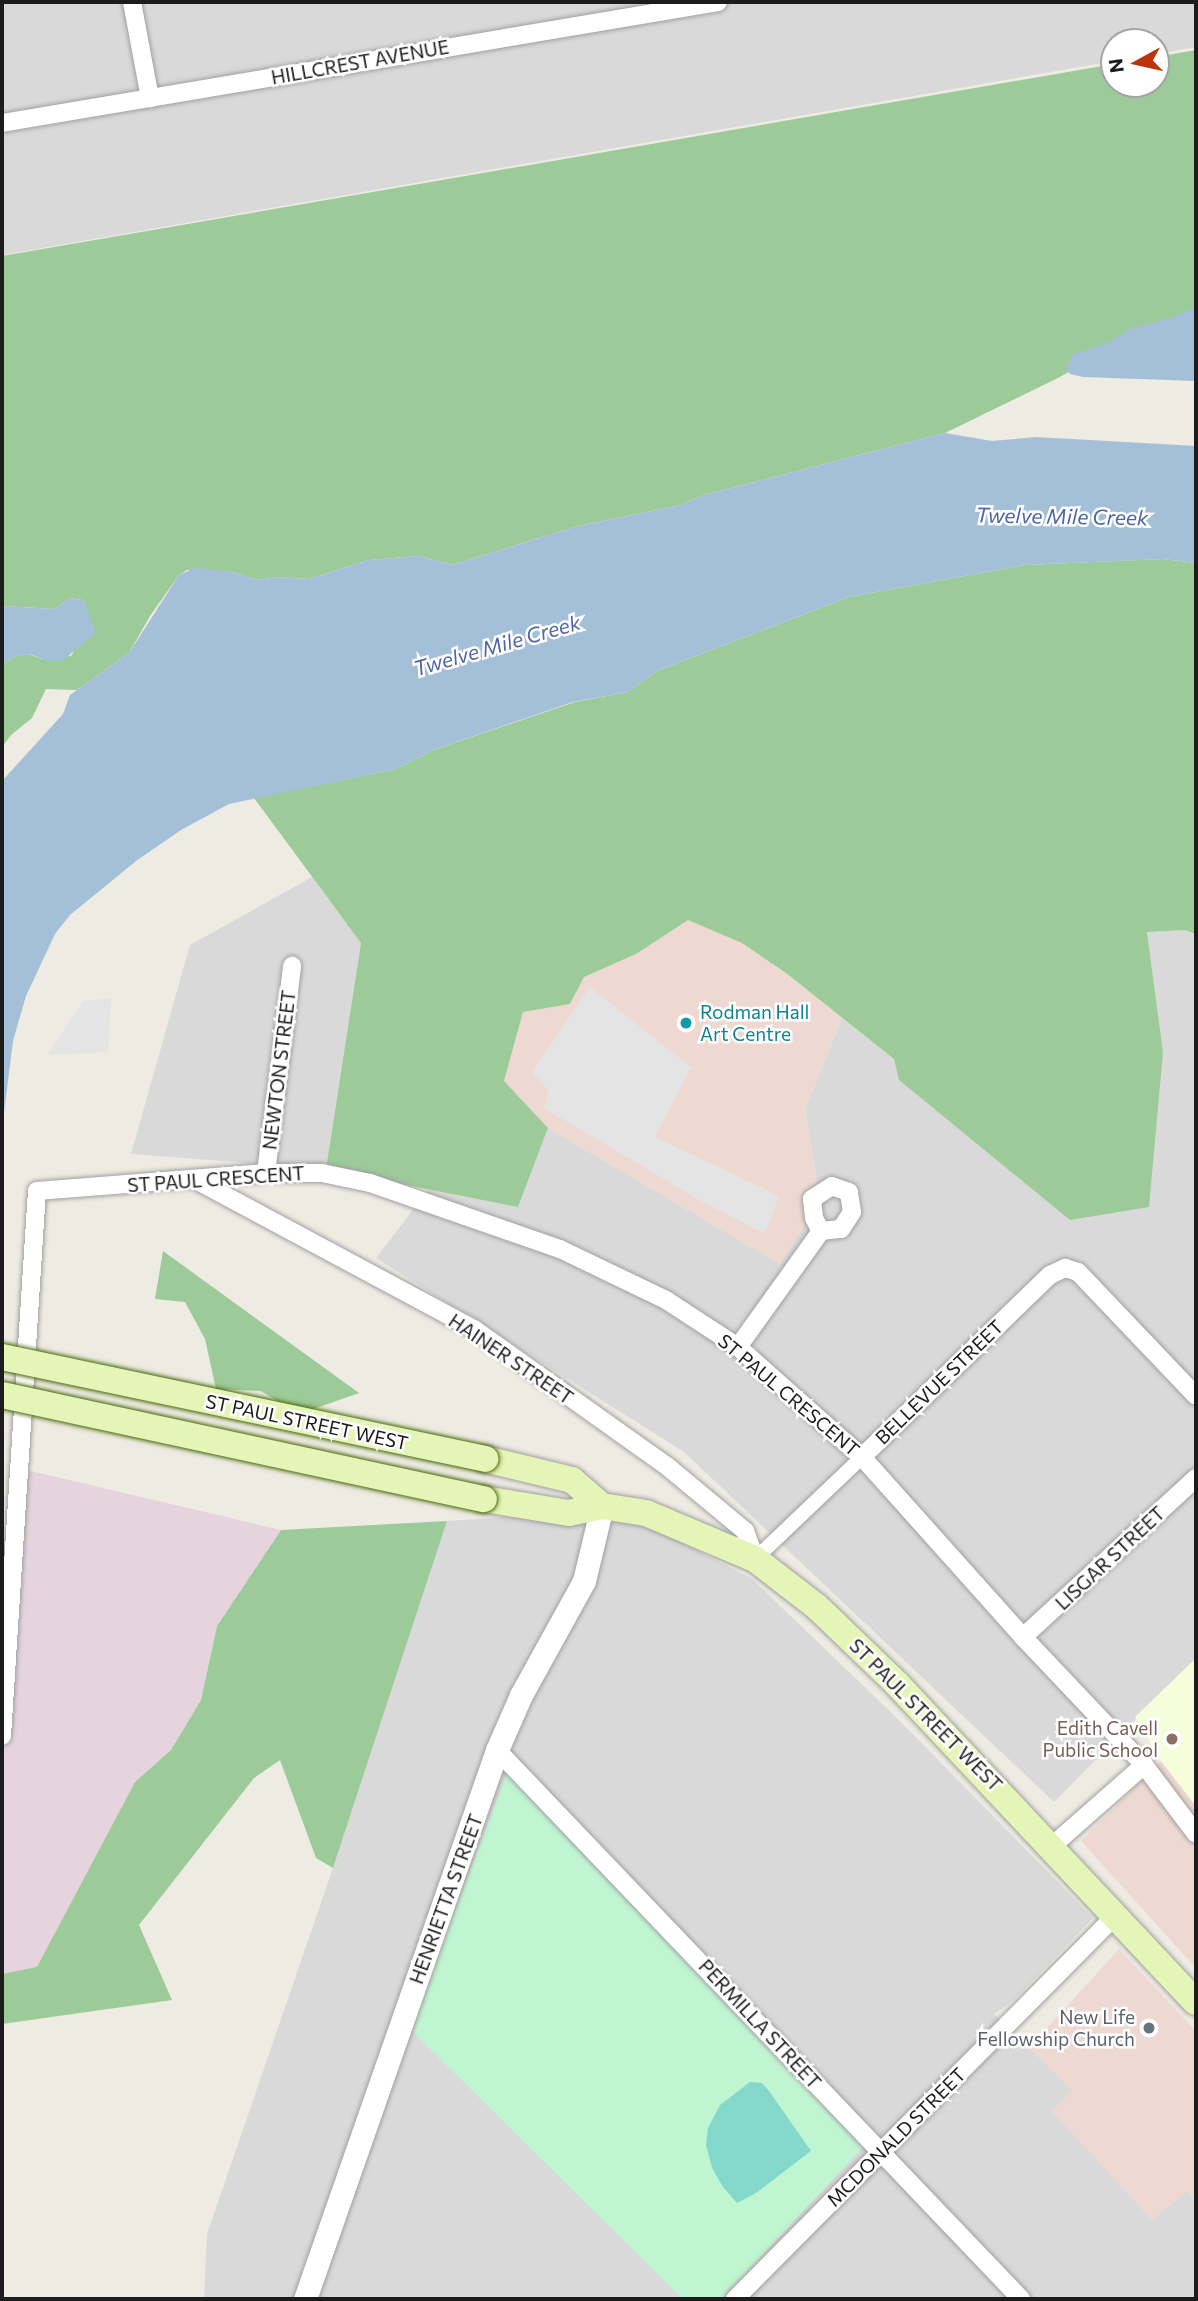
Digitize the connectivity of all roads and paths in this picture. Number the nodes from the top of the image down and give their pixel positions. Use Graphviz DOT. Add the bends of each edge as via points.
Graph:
graph roads {
  1 [pos="132,2"];
  2 [pos="718,2"];
  3 [pos="150,98"];
  4 [pos="2,123"];
  5 [pos="292,966"];
  6 [pos="266,1173"];
  7 [pos="196,1180"];
  8 [pos="821,1231"];
  9 [pos="738,1347"];
  10 [pos="2,1357"];
  11 [pos="2,1395"];
  12 [pos="1196,1396"];
  13 [pos="862,1457"];
  14 [pos="1196,1478"];
  15 [pos="602,1506"];
  16 [pos="755,1559"];
  17 [pos="1023,1637"];
  18 [pos="2,1736"];
  19 [pos="497,1750"];
  20 [pos="1144,1765"];
  21 [pos="1196,1834"];
  22 [pos="1052,1846"];
  23 [pos="1116,1915"];
  24 [pos="1193,1993"];
  25 [pos="881,2153"];
  26 [pos="304,2299"];
  27 [pos="735,2299"];
  28 [pos="1021,2299"];
  1 -- 3 [label="street"];
  2 -- 3 [label="street, HILLCREST AVENUE"];
  3 -- 4 [label="street, HILLCREST AVENUE"];
  5 -- 6 [label="street, NEWTON STREET"];
  6 -- 7 [label="street, ST PAUL CRESCENT"];
  6 -- 9 [label="street, ST PAUL CRESCENT" via="322,1173 370,1184 561,1249 666,1300"];
  7 -- 16 [label="street, HAINER STREET" via="474,1329 668,1467 745,1531"];
  7 -- 18 [label="street, ST PAUL CRESCENT" via="37,1191"];
  8 -- 9 [label="street"];
  9 -- 13 [label="street, ST PAUL CRESCENT"];
  10 -- 15 [label="main road, ST PAUL STREET WEST, bridge" via="572,1480"];
  11 -- 15 [label="main road, ST PAUL STREET WEST, bridge" via="484,1499 569,1513"];
  12 -- 13 [label="street, BELLEVUE STREET" via="1078,1272 1065,1268 1050,1275"];
  13 -- 16 [label="street, BELLEVUE STREET"];
  13 -- 17 [label="street, ST PAUL CRESCENT"];
  14 -- 17 [label="street, LISGAR STREET"];
  15 -- 16 [label="main road, ST PAUL STREET WEST" via="646,1513"];
  15 -- 19 [label="street, HENRIETTA STREET" via="584,1581 521,1695"];
  16 -- 22 [label="main road, ST PAUL STREET WEST" via="817,1607 897,1684"];
  17 -- 20 [label="street, ST PAUL CRESCENT"];
  19 -- 25 [label="street, PERMILLA STREET"];
  19 -- 26 [label="street, HENRIETTA STREET"];
  20 -- 21 [label="street, ST PAUL CRESCENT"];
  20 -- 22 [label="street"];
  22 -- 23 [label="main road, ST PAUL STREET WEST"];
  23 -- 24 [label="main road, ST PAUL STREET WEST"];
  23 -- 25 [label="street, MCDONALD STREET"];
  25 -- 27 [label="street, MCDONALD STREET"];
  25 -- 28 [label="street, PERMILLA STREET"];
}
